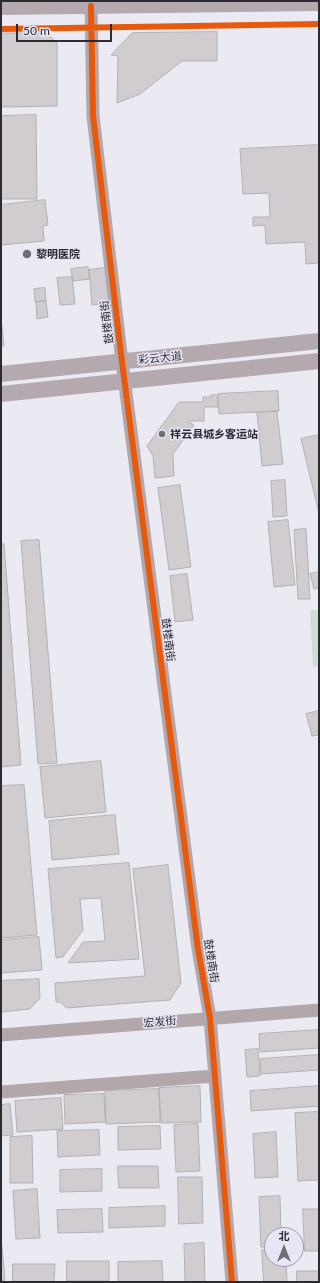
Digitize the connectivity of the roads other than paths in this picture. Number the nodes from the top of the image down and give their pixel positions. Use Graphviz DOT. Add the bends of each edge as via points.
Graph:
graph roads {
  1 [pos="319,2"];
  2 [pos="91,4"];
  3 [pos="1,7"];
  4 [pos="319,341"];
  5 [pos="319,361"];
  6 [pos="122,362"];
  7 [pos="1,374"];
  8 [pos="125,381"];
  9 [pos="1,394"];
  10 [pos="319,1010"];
  11 [pos="210,1018"];
  12 [pos="1,1035"];
  13 [pos="215,1076"];
  14 [pos="1,1092"];
  15 [pos="232,1282"];
  1 -- 2 [label="main road"];
  2 -- 3 [label="main road"];
  2 -- 6 [label="street, 鼓楼南街" via="93,116"];
  4 -- 6 [label="main road, 彩云大道"];
  5 -- 8 [label="main road, 彩云大道"];
  6 -- 7 [label="main road, 彩云大道"];
  6 -- 8 [label="street, 鼓楼南街"];
  8 -- 9 [label="main road, 彩云大道"];
  8 -- 11 [label="street, 鼓楼南街" via="198,949"];
  10 -- 11 [label="street, 宏发街"];
  11 -- 12 [label="street, 宏发街"];
  11 -- 13 [label="street, 鼓楼南街"];
  13 -- 14 [label="street"];
  13 -- 15 [label="street, 鼓楼南街"];
}
